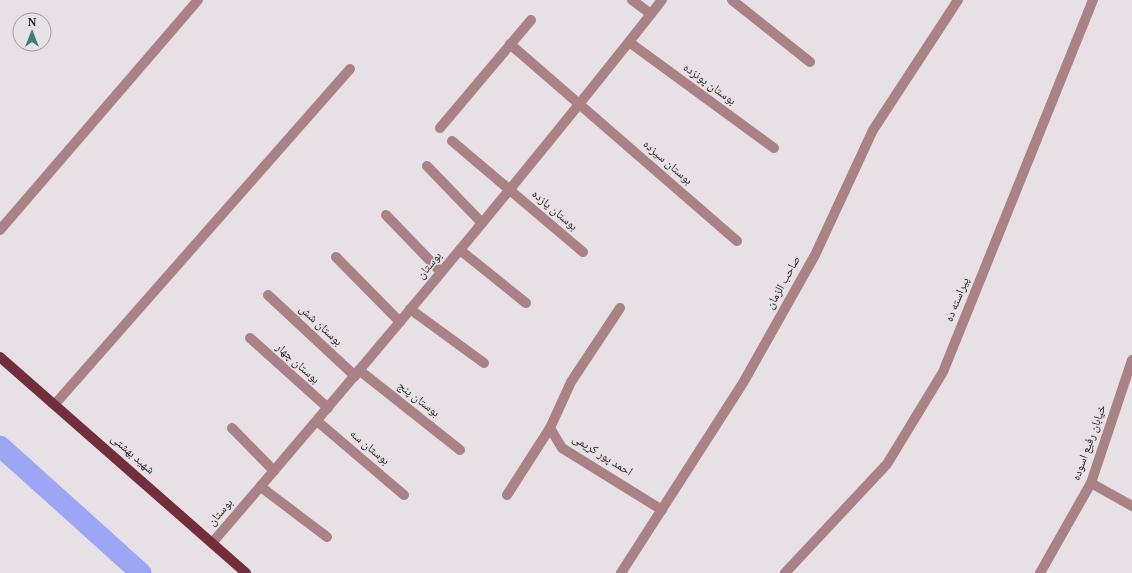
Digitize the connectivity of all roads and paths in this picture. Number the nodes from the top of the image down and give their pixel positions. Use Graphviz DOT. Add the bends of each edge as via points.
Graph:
graph roads {
  1 [pos="198,0"];
  2 [pos="632,0"];
  3 [pos="662,0"];
  4 [pos="732,0"];
  5 [pos="958,0"];
  6 [pos="1093,0"];
  7 [pos="651,14"];
  8 [pos="531,20"];
  9 [pos="629,42"];
  10 [pos="510,44"];
  11 [pos="810,62"];
  12 [pos="350,70"];
  13 [pos="580,105"];
  14 [pos="440,128"];
  15 [pos="452,140"];
  16 [pos="774,148"];
  17 [pos="427,166"];
  18 [pos="509,191"];
  19 [pos="386,215"];
  20 [pos="482,223"];
  21 [pos="0,230"];
  22 [pos="737,241"];
  23 [pos="460,250"];
  24 [pos="583,252"];
  25 [pos="336,257"];
  26 [pos="441,272"];
  27 [pos="268,295"];
  28 [pos="526,303"];
  29 [pos="620,308"];
  30 [pos="410,309"];
  31 [pos="400,322"];
  32 [pos="250,338"];
  33 [pos="0,357"];
  34 [pos="1132,360"];
  35 [pos="484,363"];
  36 [pos="357,373"];
  37 [pos="54,404"];
  38 [pos="328,408"];
  39 [pos="317,421"];
  40 [pos="232,428"];
  41 [pos="550,428"];
  42 [pos="460,450"];
  43 [pos="274,471"];
  44 [pos="1091,483"];
  45 [pos="261,487"];
  46 [pos="404,495"];
  47 [pos="507,495"];
  48 [pos="1132,506"];
  49 [pos="662,510"];
  50 [pos="327,537"];
  51 [pos="212,543"];
  52 [pos="246,573"];
  53 [pos="621,573"];
  54 [pos="785,573"];
  55 [pos="1040,573"];
  1 -- 21 [label="street"];
  2 -- 7 [label="street"];
  3 -- 7 [label="street, بوستان"];
  4 -- 11 [label="street"];
  5 -- 49 [label="street, صاحب الزمان" via="873,130 815,255 743,383"];
  6 -- 54 [label="street, پیراسته ده" via="943,372 888,464"];
  7 -- 9 [label="street, بوستان"];
  8 -- 10 [label="street"];
  9 -- 13 [label="street, بوستان"];
  9 -- 16 [label="street, بوستان پونزده"];
  10 -- 13 [label="street, بوستان سیزده"];
  10 -- 14 [label="street"];
  12 -- 37 [label="street"];
  13 -- 18 [label="street, بوستان"];
  13 -- 22 [label="street, بوستان سیزده"];
  15 -- 18 [label="street, بوستان یازده"];
  17 -- 20 [label="street"];
  18 -- 20 [label="street, بوستان"];
  18 -- 24 [label="street, بوستان یازده"];
  19 -- 26 [label="street"];
  20 -- 23 [label="street, بوستان"];
  23 -- 26 [label="street, بوستان"];
  23 -- 28 [label="street"];
  25 -- 31 [label="street"];
  26 -- 30 [label="street, بوستان"];
  27 -- 36 [label="street, بوستان شش"];
  29 -- 41 [label="street" via="571,382"];
  30 -- 31 [label="street, بوستان"];
  30 -- 35 [label="street"];
  31 -- 36 [label="street, بوستان"];
  32 -- 38 [label="street, بوستان چهار"];
  33 -- 37 [label="main road, شهید بهشتی"];
  34 -- 44 [label="street, خیابان رفیع اسوده"];
  36 -- 38 [label="street, بوستان"];
  36 -- 42 [label="street, بوستان پنج"];
  37 -- 51 [label="main road, شهید بهشتی"];
  38 -- 39 [label="street, بوستان"];
  39 -- 43 [label="street, بوستان"];
  39 -- 46 [label="street, بوستان سه"];
  40 -- 43 [label="street"];
  41 -- 47 [label="street"];
  41 -- 49 [label="street, احمد پور کریمی" via="562,448"];
  43 -- 45 [label="street, بوستان"];
  44 -- 48 [label="street"];
  44 -- 55 [label="street, خیابان رفیع اسوده"];
  45 -- 50 [label="street"];
  45 -- 51 [label="street, بوستان"];
  49 -- 53 [label="street, صاحب الزمان"];
  51 -- 52 [label="main road, شهید بهشتی"];
}
